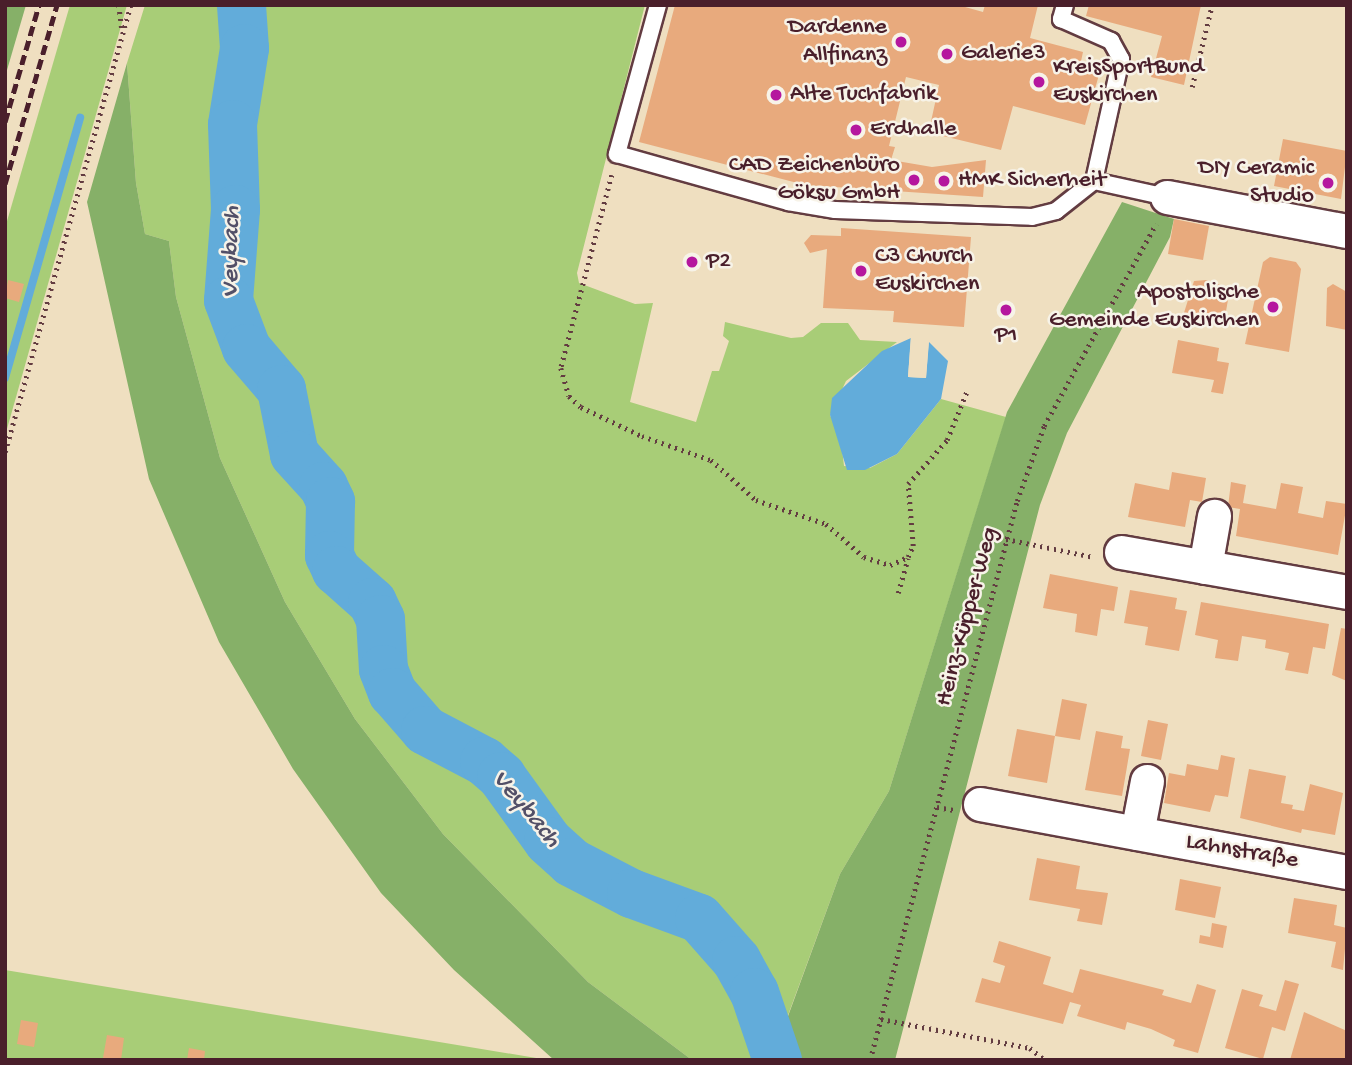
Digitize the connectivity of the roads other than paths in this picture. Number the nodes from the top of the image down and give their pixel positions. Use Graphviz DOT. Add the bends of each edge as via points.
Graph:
graph roads {
  1 [pos="658,5"];
  2 [pos="1065,5"];
  3 [pos="1094,181"];
  4 [pos="1163,207"];
  5 [pos="1347,231"];
  6 [pos="1214,516"];
  7 [pos="1110,555"];
  8 [pos="1205,567"];
  9 [pos="1347,592"];
  10 [pos="1147,781"];
  11 [pos="980,804"];
  12 [pos="1137,833"];
  13 [pos="1347,872"];
  1 -- 3 [label="lane" via="617,154 774,198 835,210 1032,217 1056,211"];
  2 -- 3 [label="lane" via="1061,19 1111,41 1121,59"];
  3 -- 4 [label="lane"];
  4 -- 5 [label="street"];
  6 -- 8 [label="street"];
  7 -- 8 [label="street"];
  8 -- 9 [label="street"];
  10 -- 12 [label="street"];
  11 -- 12 [label="street, Lahnstraße"];
  12 -- 13 [label="street, Lahnstraße"];
}
